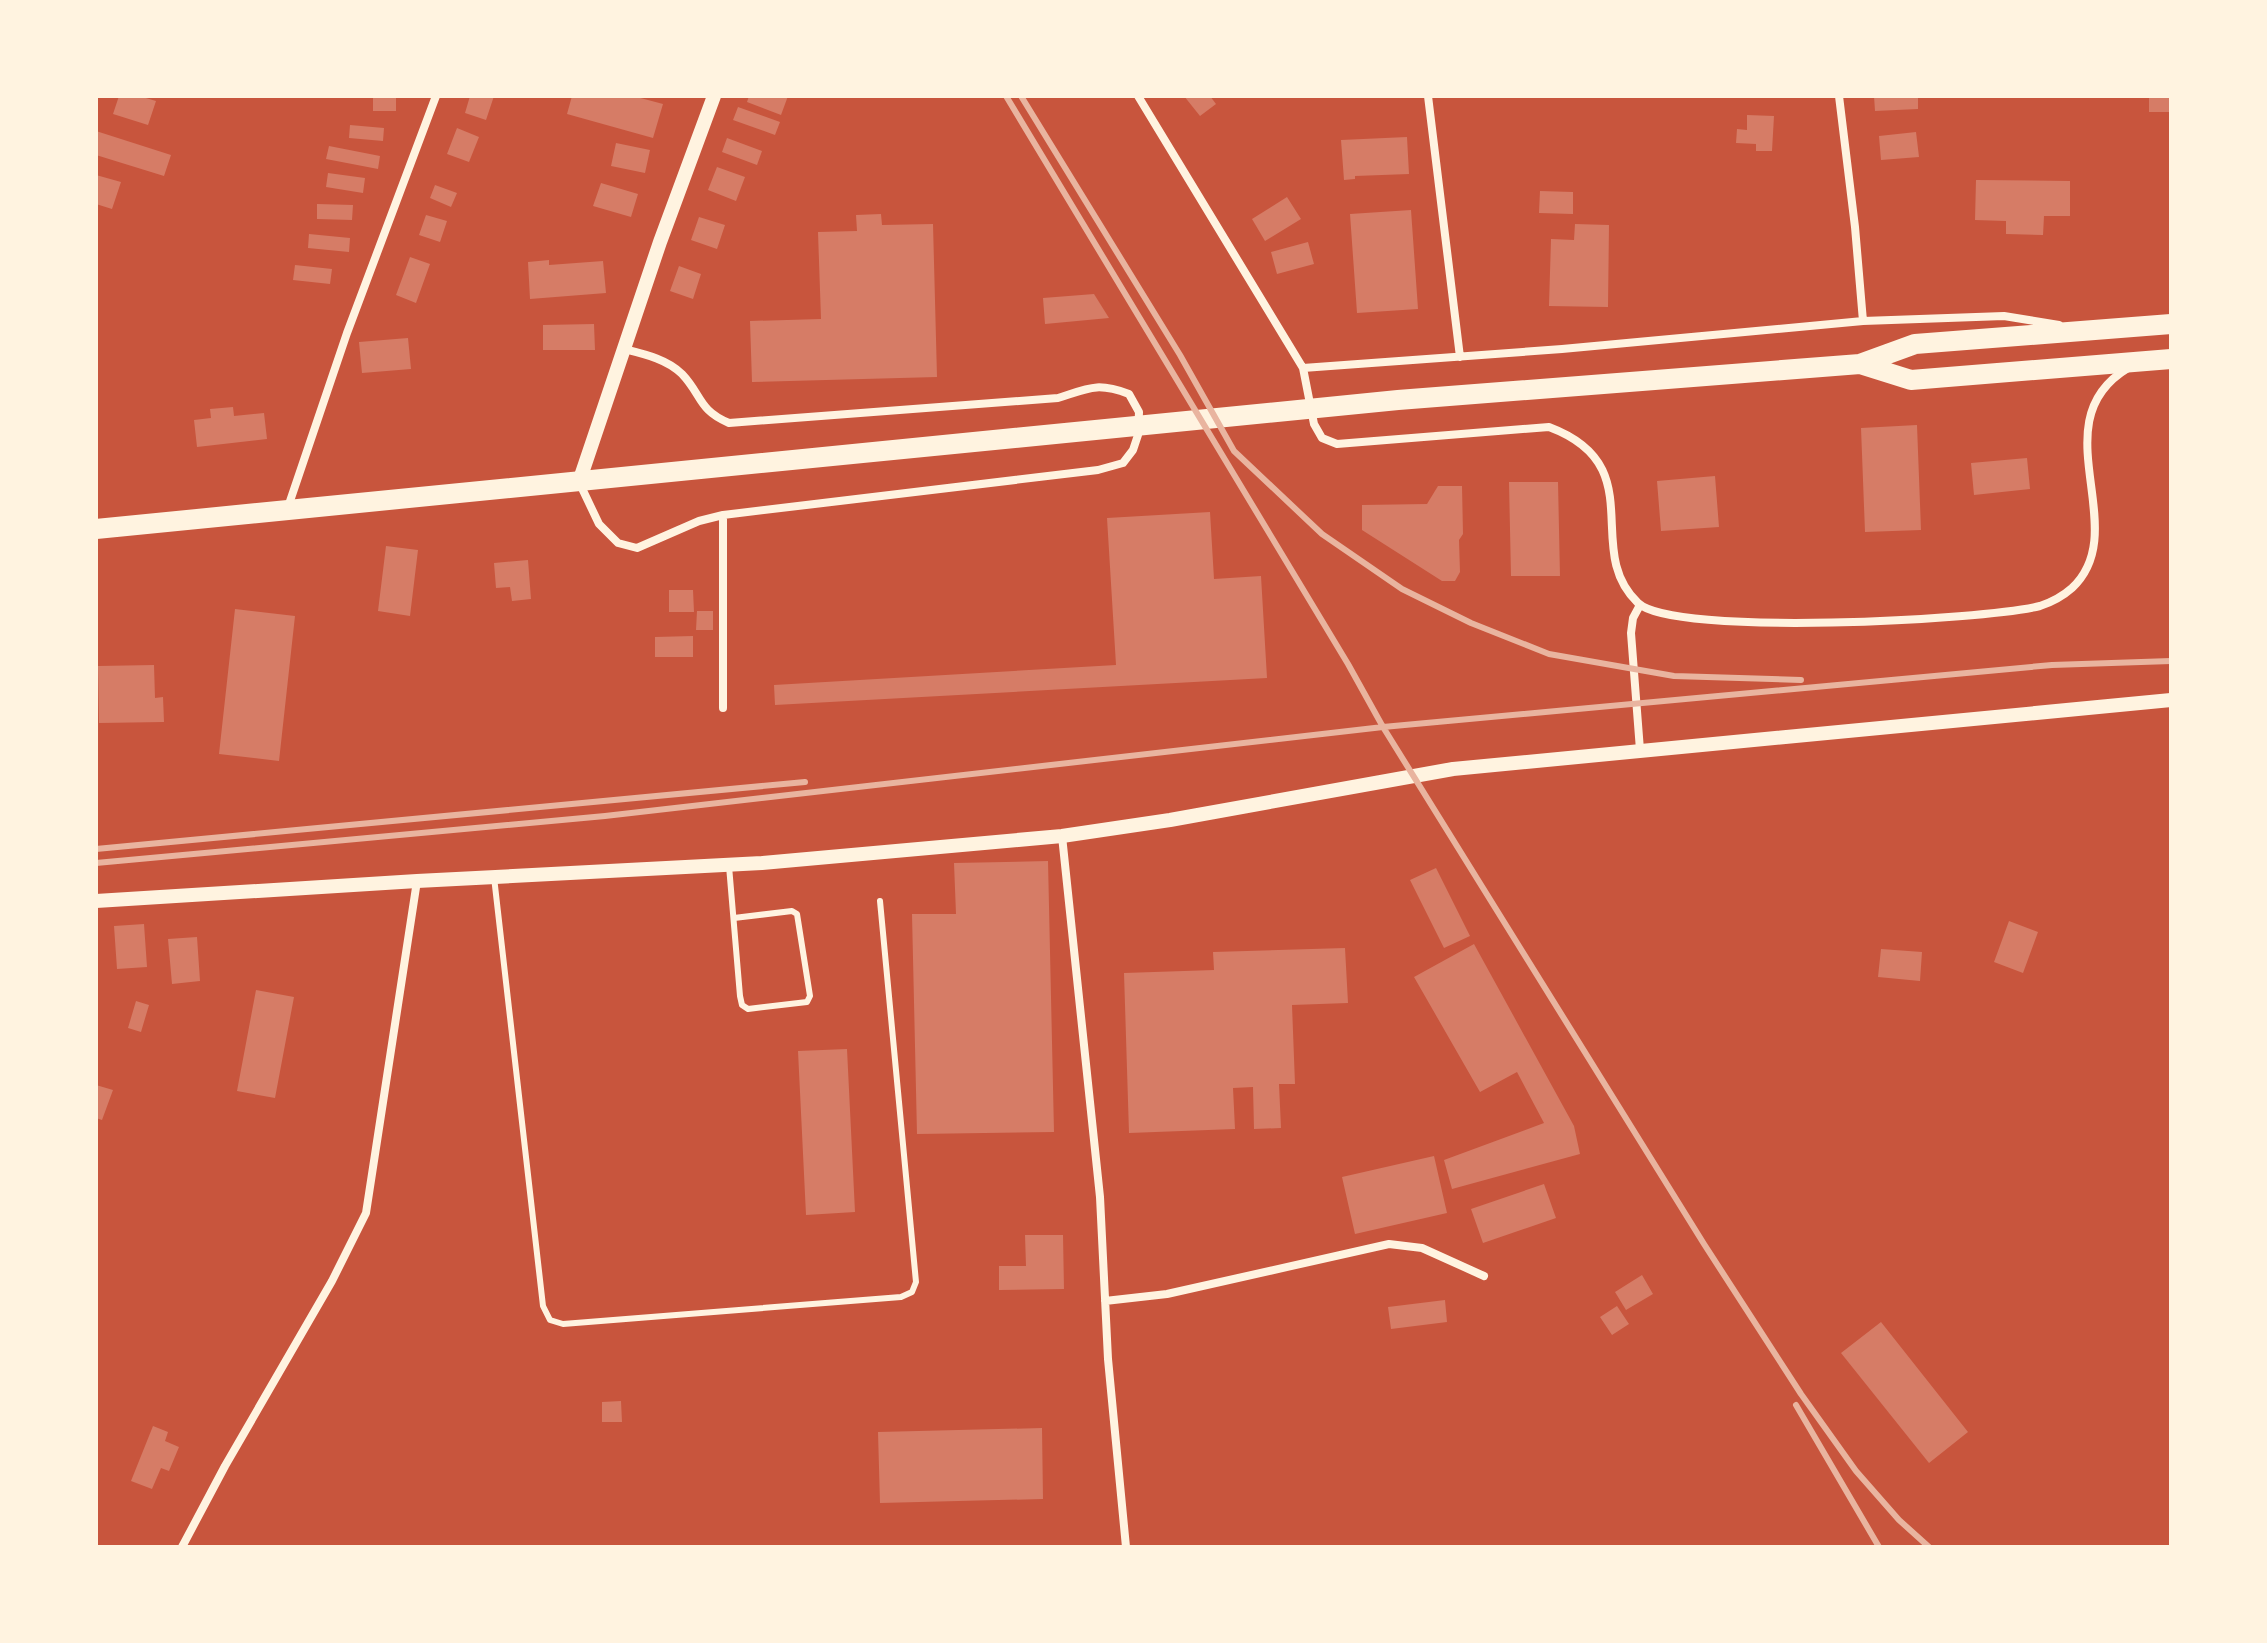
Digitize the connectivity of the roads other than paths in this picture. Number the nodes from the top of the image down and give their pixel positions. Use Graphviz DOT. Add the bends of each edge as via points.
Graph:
graph roads {
  1 [pos="436,96"];
  2 [pos="714,96"];
  3 [pos="1138,96"];
  4 [pos="1428,96"];
  5 [pos="1839,96"];
  6 [pos="1863,321"];
  7 [pos="2171,324"];
  8 [pos="2090,330"];
  9 [pos="624,349"];
  10 [pos="1460,357"];
  11 [pos="2171,359"];
  12 [pos="2140,361"];
  13 [pos="1860,364"];
  14 [pos="1303,368"];
  15 [pos="579,482"];
  16 [pos="286,511"];
  17 [pos="723,515"];
  18 [pos="96,529"];
  19 [pos="1640,605"];
  20 [pos="2171,700"];
  21 [pos="723,708"];
  22 [pos="1640,750"];
  23 [pos="1062,836"];
  24 [pos="729,865"];
  25 [pos="494,877"];
  26 [pos="417,881"];
  27 [pos="96,901"];
  28 [pos="880,901"];
  29 [pos="734,918"];
  30 [pos="1484,1276"];
  31 [pos="1105,1301"];
  32 [pos="182,1547"];
  33 [pos="1126,1547"];
  1 -- 16 [label="street"];
  2 -- 9 [label="street"];
  3 -- 14 [label="street"];
  4 -- 10 [label="street"];
  5 -- 6 [label="street"];
  6 -- 8 [label="street" via="2004,316"];
  6 -- 10 [label="street"];
  7 -- 8 [label="highway"];
  8 -- 13 [label="highway" via="1915,344"];
  9 -- 15 [label="street"];
  9 -- 17 [label="street" via="672,366 713,416 729,423 1058,398 1106,386 1129,394 1139,412 1133,450 1123,463 1098,470"];
  10 -- 14 [label="street"];
  11 -- 12 [label="highway"];
  12 -- 13 [label="highway" via="1911,380"];
  12 -- 19 [label="street" via="2111,379 2094,400 2087,421 2094,544 2073,587 2055,600 1984,613 1867,623 1691,619"];
  13 -- 15 [label="highway" via="1398,400"];
  14 -- 19 [label="street" via="1314,424 1322,438 1337,444 1549,427 1573,436 1603,469 1615,556 1623,585"];
  15 -- 16 [label="highway"];
  15 -- 17 [label="street" via="599,524 628,546 637,548"];
  16 -- 18 [label="highway"];
  17 -- 21 [label="street"];
  19 -- 22 [label="street" via="1631,633"];
  20 -- 22 [label="street"];
  22 -- 23 [label="street" via="1453,769"];
  23 -- 24 [label="street"];
  23 -- 31 [label="street" via="1100,1197"];
  24 -- 25 [label="street"];
  24 -- 29 [label="lane"];
  25 -- 26 [label="street"];
  25 -- 28 [label="lane" via="543,1306 550,1320 563,1324 912,1292 916,1282"];
  26 -- 27 [label="street"];
  26 -- 32 [label="street" via="366,1213"];
  29 -- 29 [label="lane" via="742,1005 748,1009 807,1002 797,914"];
  30 -- 31 [label="street" via="1422,1248 1389,1244 1167,1294"];
  31 -- 33 [label="street"];
}
